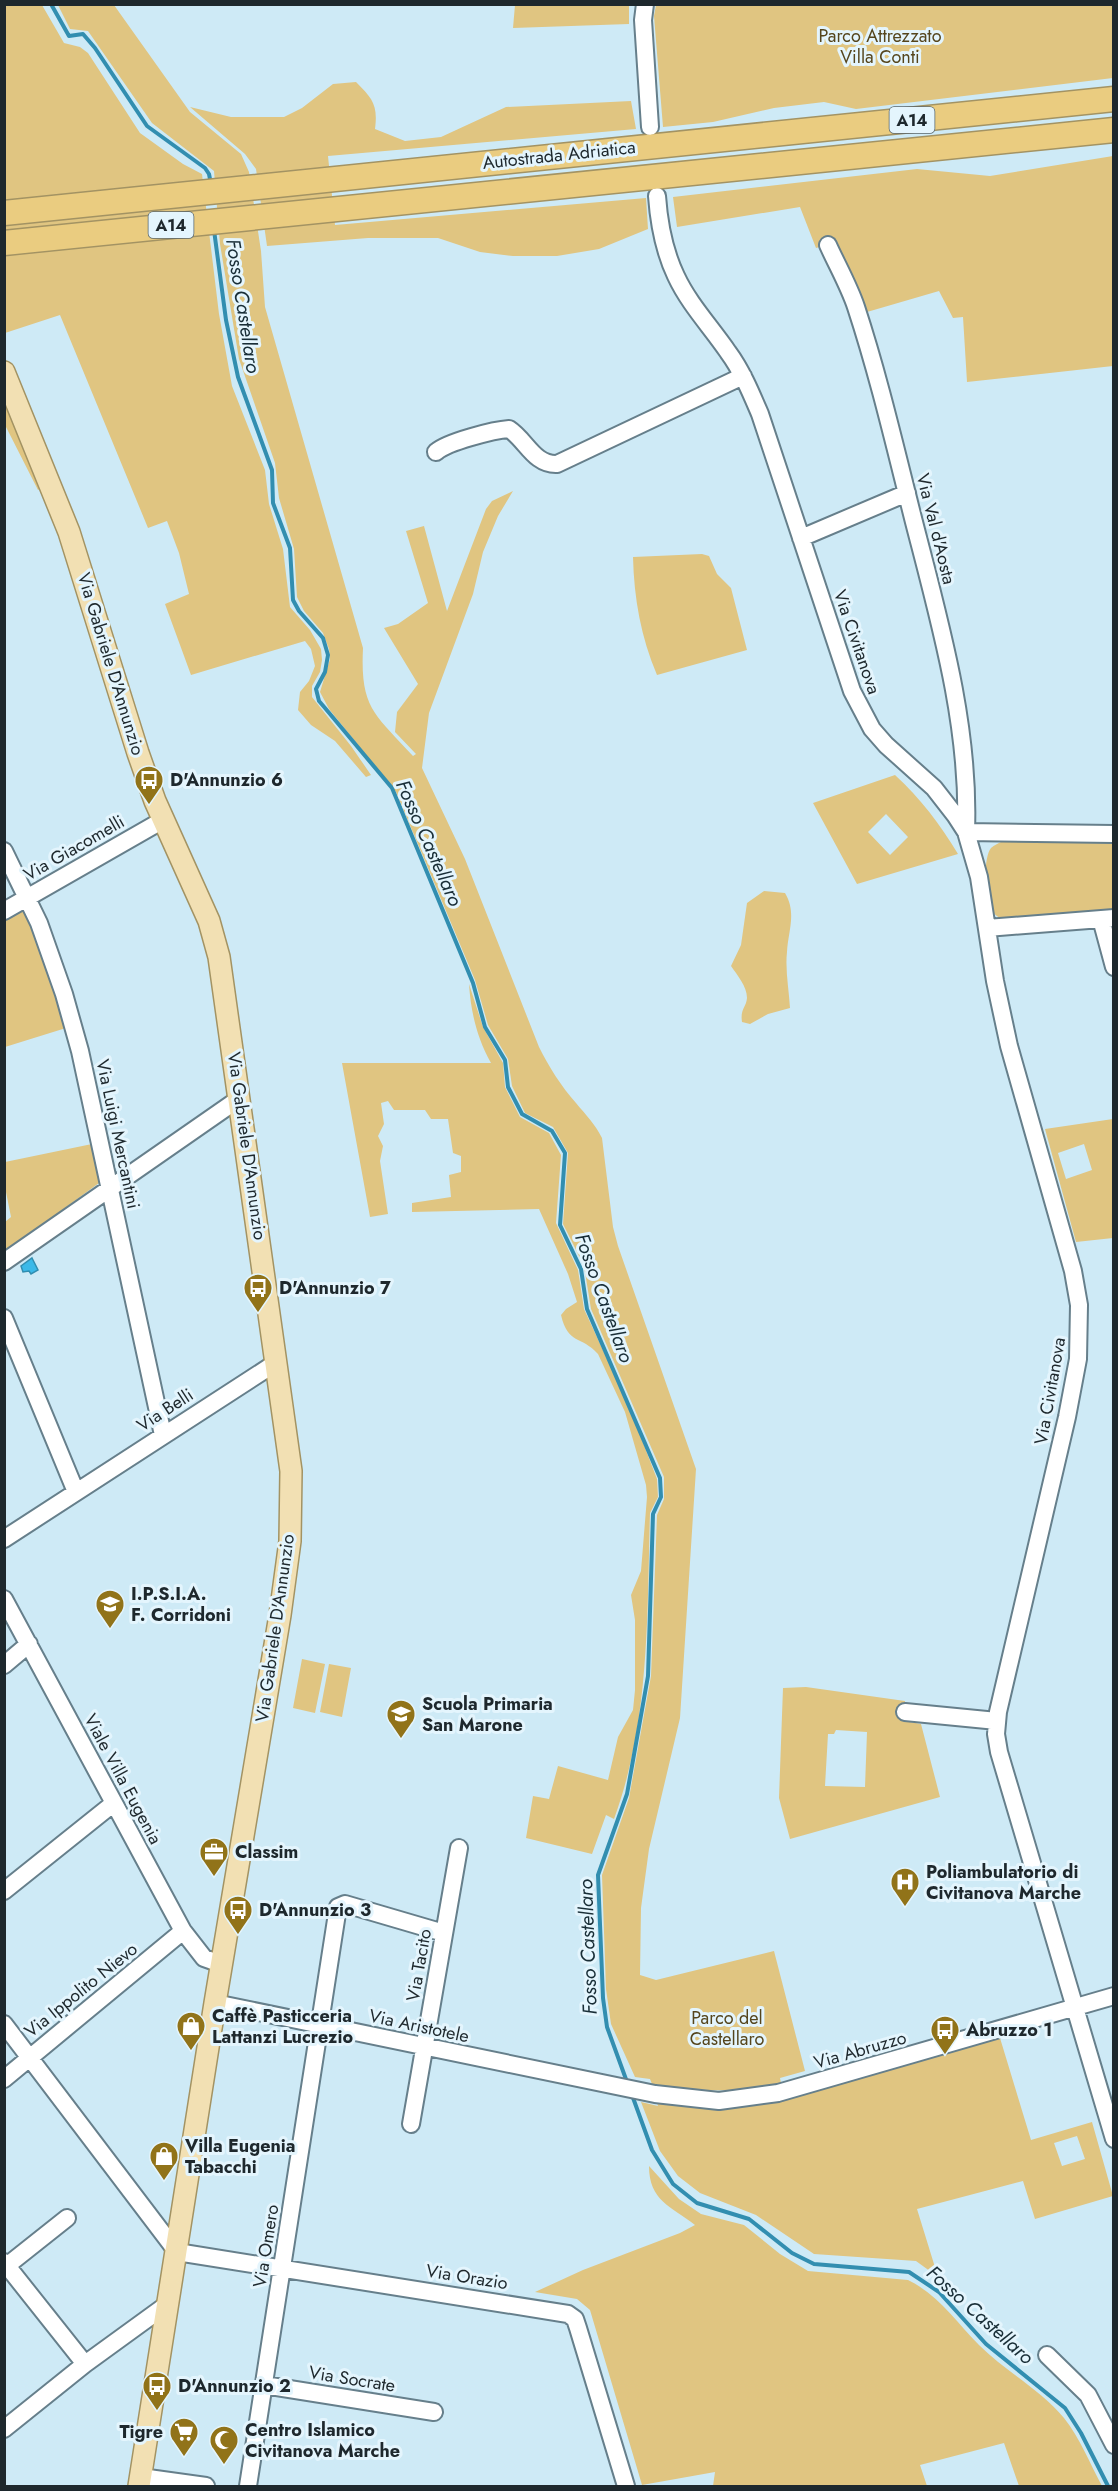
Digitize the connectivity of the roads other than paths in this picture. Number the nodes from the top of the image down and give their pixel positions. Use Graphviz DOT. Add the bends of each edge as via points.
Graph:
graph roads {
  1 [pos="645,4"];
  2 [pos="1113,99"];
  3 [pos="650,127"];
  4 [pos="1113,130"];
  5 [pos="657,196"];
  6 [pos="4,213"];
  7 [pos="4,243"];
  8 [pos="828,245"];
  9 [pos="4,372"];
  10 [pos="743,376"];
  11 [pos="436,452"];
  12 [pos="907,493"];
  13 [pos="801,538"];
  14 [pos="163,820"];
  15 [pos="966,832"];
  16 [pos="1113,834"];
  17 [pos="4,851"];
  18 [pos="28,898"];
  19 [pos="4,911"];
  20 [pos="1107,919"];
  21 [pos="987,928"];
  22 [pos="1113,967"];
  23 [pos="240,1098"];
  24 [pos="110,1188"];
  25 [pos="4,1262"];
  26 [pos="4,1318"];
  27 [pos="277,1362"];
  28 [pos="163,1435"];
  29 [pos="76,1492"];
  30 [pos="4,1539"];
  31 [pos="4,1599"];
  32 [pos="28,1644"];
  33 [pos="4,1665"];
  34 [pos="904,1712"];
  35 [pos="997,1721"];
  36 [pos="114,1803"];
  37 [pos="459,1848"];
  38 [pos="4,1891"];
  39 [pos="183,1931"];
  40 [pos="444,1933"];
  41 [pos="221,1964"];
  42 [pos="1113,1996"];
  43 [pos="215,2003"];
  44 [pos="1075,2007"];
  45 [pos="4,2024"];
  46 [pos="320,2025"];
  47 [pos="425,2046"];
  48 [pos="30,2058"];
  49 [pos="4,2079"];
  50 [pos="616,2086"];
  51 [pos="411,2124"];
  52 [pos="1113,2139"];
  53 [pos="67,2218"];
  54 [pos="177,2252"];
  55 [pos="5,2265"];
  56 [pos="282,2268"];
  57 [pos="162,2313"];
  58 [pos="1047,2355"];
  59 [pos="85,2364"];
  60 [pos="264,2385"];
  61 [pos="434,2412"];
  62 [pos="4,2429"];
  63 [pos="1113,2445"];
  64 [pos="140,2482"];
  65 [pos="206,2487"];
  66 [pos="248,2487"];
  67 [pos="626,2487"];
  1 -- 3 [label="street"];
  2 -- 6 [label="highway, Autostrada Adriatica / A14"];
  4 -- 7 [label="highway, Autostrada Adriatica / A14"];
  5 -- 10 [label="street, Via Civitanova" via="663,239 677,277"];
  8 -- 12 [label="street, Via Val d'Aosta" via="856,305"];
  9 -- 14 [label="main road, Via Gabriele D'Annunzio" via="69,532"];
  10 -- 11 [label="street" via="557,464 539,459 509,429 467,439"];
  10 -- 13 [label="street, Via Civitanova" via="760,414"];
  12 -- 13 [label="street"];
  12 -- 15 [label="street, Via Val d'Aosta" via="957,710"];
  13 -- 15 [label="street, Via Civitanova" via="861,711 886,745 934,788"];
  14 -- 18 [label="street, Via Giacomelli"];
  14 -- 23 [label="main road, Via Gabriele D'Annunzio" via="209,921 219,957"];
  15 -- 16 [label="street"];
  15 -- 21 [label="street, Via Civitanova" via="979,877"];
  17 -- 18 [label="street, Via Luigi Mercantini"];
  18 -- 19 [label="street, Via Giacomelli"];
  18 -- 24 [label="street, Via Luigi Mercantini" via="72,1021"];
  20 -- 21 [label="street"];
  20 -- 22 [label="street"];
  21 -- 35 [label="street, Via Civitanova" via="1009,1046 1073,1271 1080,1333 1067,1417"];
  23 -- 24 [label="street"];
  23 -- 27 [label="main road, Via Gabriele D'Annunzio"];
  24 -- 25 [label="street"];
  24 -- 28 [label="street, Via Luigi Mercantini"];
  26 -- 29 [label="street"];
  27 -- 28 [label="street, Via Belli"];
  27 -- 41 [label="main road, Via Gabriele D'Annunzio" via="291,1471 290,1541"];
  28 -- 29 [label="street, Via Belli"];
  29 -- 30 [label="street, Via Belli"];
  31 -- 32 [label="street, Viale Villa Eugenia"];
  32 -- 33 [label="street"];
  32 -- 36 [label="street, Viale Villa Eugenia"];
  34 -- 35 [label="street"];
  35 -- 44 [label="street, Via Civitanova" via="999,1752"];
  36 -- 38 [label="street"];
  36 -- 39 [label="street, Viale Villa Eugenia"];
  37 -- 40 [label="street, Via Tacito"];
  39 -- 41 [label="street, Viale Villa Eugenia" via="204,1958"];
  39 -- 48 [label="street, Via Ippolito Nievo"];
  40 -- 46 [label="street, Via Omero" via="340,1905"];
  40 -- 47 [label="street, Via Tacito"];
  41 -- 43 [label="main road, Via Gabriele D'Annunzio"];
  42 -- 44 [label="street, Via Abruzzo"];
  43 -- 46 [label="street, Via Aristotele"];
  43 -- 54 [label="main road, Via Gabriele D'Annunzio"];
  44 -- 50 [label="street, Via Abruzzo" via="769,2095 718,2101"];
  44 -- 52 [label="street, Via Civitanova"];
  45 -- 48 [label="street"];
  46 -- 47 [label="street, Via Aristotele"];
  46 -- 56 [label="street, Via Omero"];
  47 -- 50 [label="street, Via Aristotele"];
  47 -- 51 [label="street, Via Tacito"];
  48 -- 49 [label="street, Via Ippolito Nievo"];
  48 -- 54 [label="street"];
  53 -- 55 [label="street"];
  54 -- 56 [label="street, Via Orazio"];
  54 -- 57 [label="main road, Via Gabriele D'Annunzio"];
  55 -- 59 [label="street"];
  56 -- 60 [label="street, Via Omero"];
  56 -- 67 [label="street, Via Orazio" via="559,2311 575,2319"];
  57 -- 59 [label="street"];
  57 -- 64 [label="main road, Via Gabriele D'Annunzio"];
  58 -- 63 [label="street" via="1088,2395"];
  59 -- 62 [label="street"];
  60 -- 61 [label="street, Via Socrate"];
  60 -- 66 [label="street, Via Omero"];
  64 -- 65 [label="street"];
}
